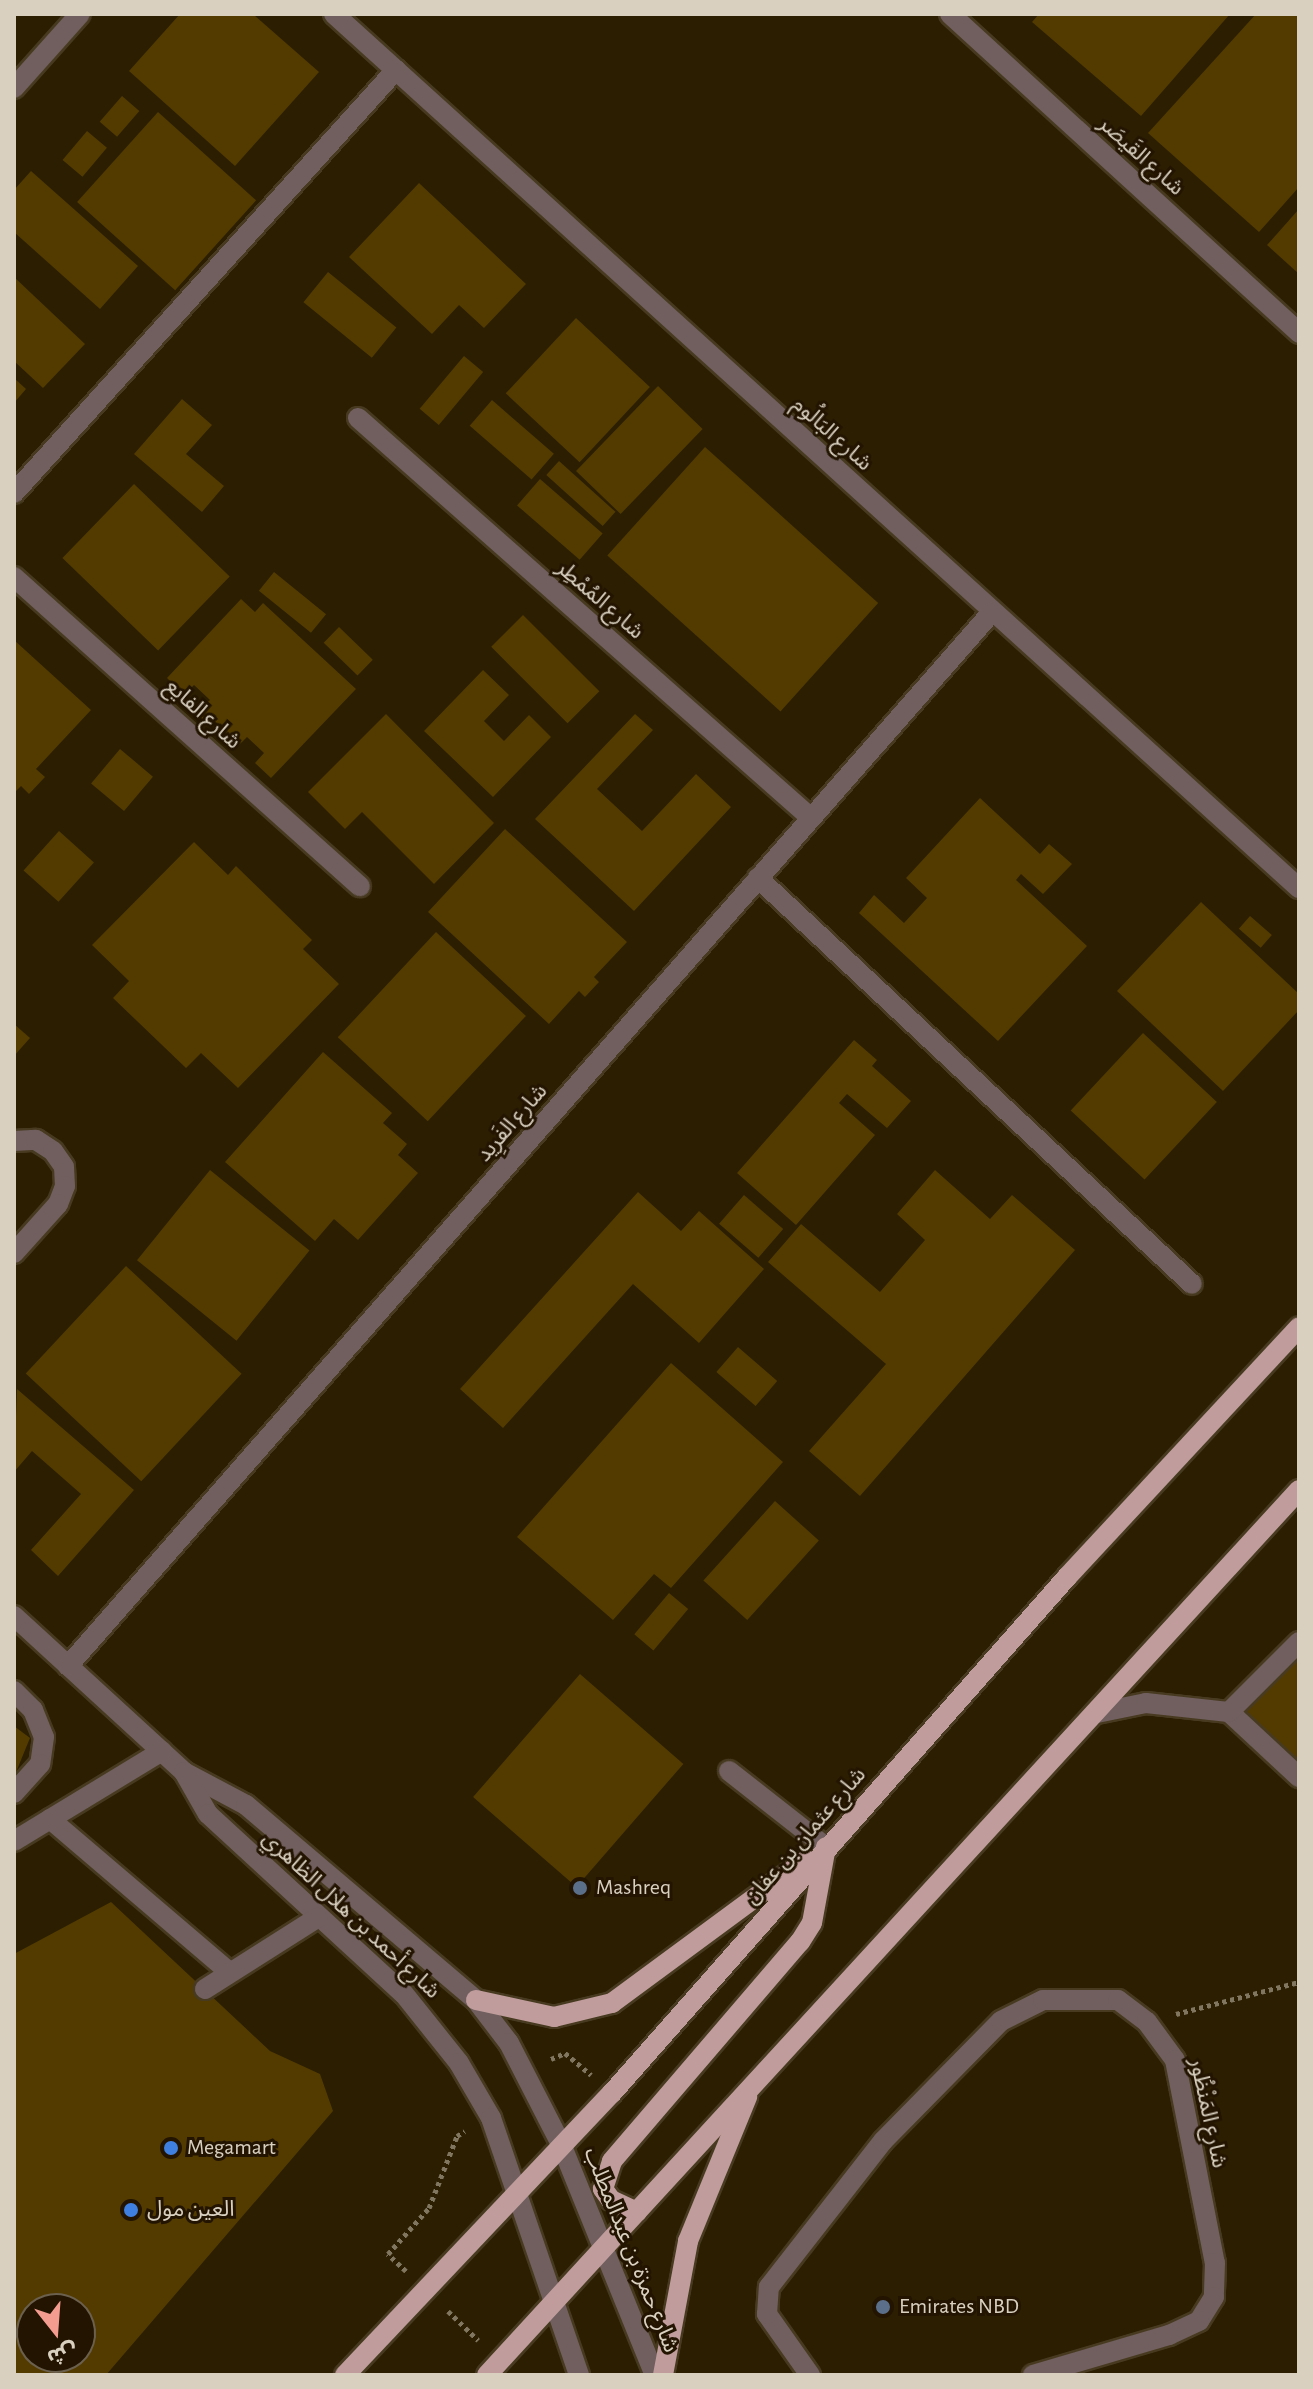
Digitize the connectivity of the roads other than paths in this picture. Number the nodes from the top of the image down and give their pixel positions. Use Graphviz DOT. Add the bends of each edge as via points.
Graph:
graph roads {
  1 [pos="80,14"];
  2 [pos="334,14"];
  3 [pos="950,14"];
  4 [pos="396,70"];
  5 [pos="14,88"];
  6 [pos="1299,333"];
  7 [pos="358,418"];
  8 [pos="14,493"];
  9 [pos="14,577"];
  10 [pos="992,612"];
  11 [pos="811,818"];
  12 [pos="758,878"];
  13 [pos="1297,883"];
  14 [pos="360,886"];
  15 [pos="14,1141"];
  16 [pos="14,1253"];
  17 [pos="1192,1284"];
  18 [pos="1299,1327"];
  19 [pos="1299,1490"];
  20 [pos="14,1616"];
  21 [pos="1299,1642"];
  22 [pos="68,1666"];
  23 [pos="14,1691"];
  24 [pos="1229,1712"];
  25 [pos="1097,1713"];
  26 [pos="162,1751"];
  27 [pos="729,1771"];
  28 [pos="184,1772"];
  29 [pos="1299,1777"];
  30 [pos="14,1793"];
  31 [pos="50,1819"];
  32 [pos="14,1841"];
  33 [pos="826,1847"];
  34 [pos="317,1918"];
  35 [pos="228,1971"];
  36 [pos="205,1989"];
  37 [pos="476,2000"];
  38 [pos="753,2082"];
  39 [pos="561,2144"];
  40 [pos="517,2187"];
  41 [pos="637,2212"];
  42 [pos="605,2249"];
  43 [pos="554,2299"];
  44 [pos="345,2375"];
  45 [pos="487,2375"];
  46 [pos="579,2375"];
  47 [pos="655,2375"];
  48 [pos="663,2375"];
  49 [pos="810,2375"];
  50 [pos="1033,2375"];
  1 -- 5 [label="street"];
  2 -- 4 [label="street, شارع البَالُوم"];
  3 -- 6 [label="street, شارع القَيصَر"];
  4 -- 8 [label="street"];
  4 -- 10 [label="street, شارع البَالُوم"];
  7 -- 11 [label="street, شارع المُمْطِر"];
  9 -- 14 [label="street, شارع الفايع"];
  10 -- 11 [label="street, شارع الفَرِيد"];
  10 -- 13 [label="street, شارع البَالُوم"];
  11 -- 12 [label="street, شارع الفَرِيد"];
  12 -- 17 [label="street"];
  12 -- 22 [label="street, شارع الفَرِيد"];
  15 -- 16 [label="street" via="36,1140 53,1151 64,1167 65,1186 58,1204"];
  18 -- 33 [label="main road, شارع عثمان بن عفان"];
  19 -- 25 [label="main road"];
  20 -- 22 [label="street, شارع أحمد بن هلال الظاهري"];
  21 -- 24 [label="street"];
  22 -- 26 [label="street, شارع أحمد بن هلال الظاهري"];
  23 -- 30 [label="street" via="33,1710 44,1737 40,1764"];
  24 -- 25 [label="street" via="1146,1703"];
  24 -- 29 [label="street"];
  25 -- 38 [label="main road"];
  26 -- 28 [label="street, شارع أحمد بن هلال الظاهري"];
  26 -- 31 [label="street"];
  27 -- 33 [label="street"];
  28 -- 34 [label="street, شارع أحمد بن هلال الظاهري" via="208,1814"];
  28 -- 37 [label="street, شارع أحمد بن هلال الظاهري" via="246,1805"];
  31 -- 32 [label="street"];
  31 -- 35 [label="street"];
  33 -- 37 [label="main road" via="612,2003 554,2017"];
  33 -- 39 [label="main road, شارع عثمان بن عفان"];
  33 -- 41 [label="main road" via="812,1923 800,1942 612,2161 603,2189 611,2200"];
  34 -- 35 [label="street"];
  34 -- 40 [label="street, شارع أحمد بن هلال الظاهري" via="435,2028 491,2118"];
  35 -- 36 [label="street"];
  37 -- 39 [label="street, شارع أحمد بن هلال الظاهري" via="509,2043"];
  38 -- 41 [label="main road"];
  38 -- 48 [label="main road" via="688,2241"];
  39 -- 40 [label="main road, شارع عثمان بن عفان"];
  39 -- 42 [label="street, شارع حمزة بن عبدالمطلب"];
  40 -- 43 [label="street"];
  40 -- 44 [label="main road, شارع عثمان بن عفان"];
  41 -- 42 [label="main road"];
  42 -- 43 [label="main road"];
  42 -- 47 [label="street, شارع حمزة بن عبدالمطلب"];
  43 -- 45 [label="main road"];
  43 -- 46 [label="street"];
  49 -- 50 [label="street, شارع المَنْظُور" via="767,2314 769,2287 883,2141 1001,2021 1043,2000 1118,2000 1147,2022 1175,2060 1215,2263 1214,2297 1199,2321 1169,2335"];
}
